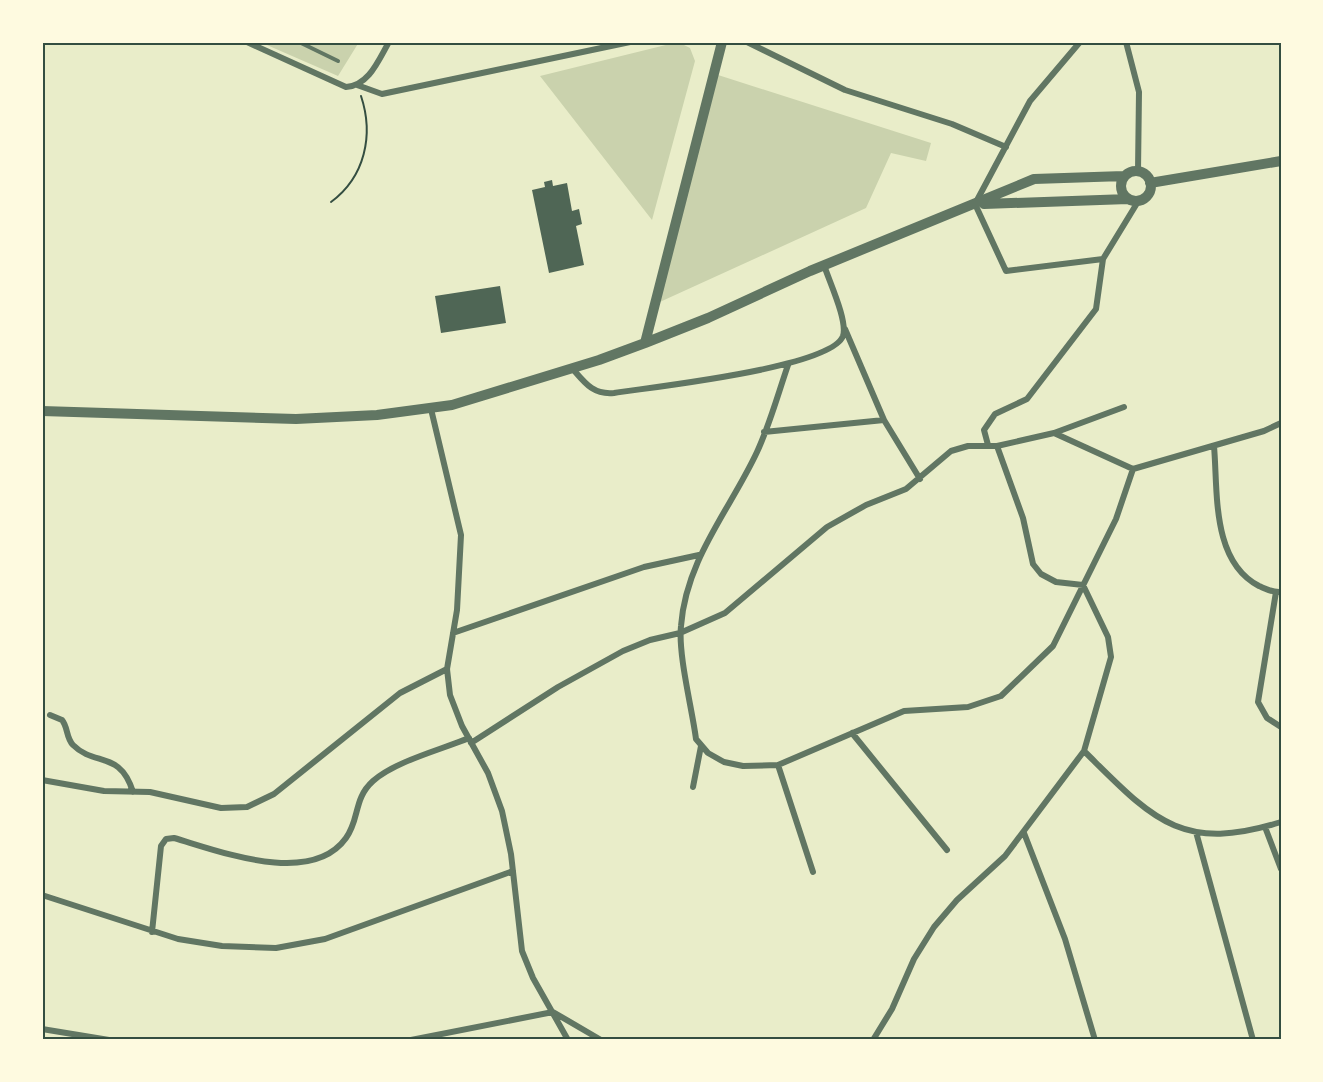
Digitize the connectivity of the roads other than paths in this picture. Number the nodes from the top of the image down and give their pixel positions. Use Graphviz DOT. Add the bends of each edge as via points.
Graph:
graph roads {
  1 [pos="247,42"];
  2 [pos="298,42"];
  3 [pos="389,42"];
  4 [pos="630,42"];
  5 [pos="722,42"];
  6 [pos="747,42"];
  7 [pos="1080,42"];
  8 [pos="1126,42"];
  9 [pos="338,61"];
  10 [pos="357,85"];
  11 [pos="1006,147"];
  12 [pos="1281,161"];
  13 [pos="1138,171"];
  14 [pos="1124,176"];
  15 [pos="1150,183"];
  16 [pos="1134,199"];
  17 [pos="975,204"];
  18 [pos="1103,259"];
  19 [pos="824,265"];
  20 [pos="844,327"];
  21 [pos="645,343"];
  22 [pos="788,365"];
  23 [pos="572,368"];
  24 [pos="1124,407"];
  25 [pos="430,409"];
  26 [pos="42,411"];
  27 [pos="884,420"];
  28 [pos="1281,423"];
  29 [pos="764,432"];
  30 [pos="1054,433"];
  31 [pos="988,445"];
  32 [pos="998,446"];
  33 [pos="1214,446"];
  34 [pos="1133,470"];
  35 [pos="920,478"];
  36 [pos="699,555"];
  37 [pos="1083,585"];
  38 [pos="1278,592"];
  39 [pos="453,633"];
  40 [pos="680,633"];
  41 [pos="447,669"];
  42 [pos="50,715"];
  43 [pos="1281,728"];
  44 [pos="852,733"];
  45 [pos="470,740"];
  46 [pos="701,746"];
  47 [pos="1084,751"];
  48 [pos="778,765"];
  49 [pos="42,780"];
  50 [pos="693,787"];
  51 [pos="133,792"];
  52 [pos="1281,822"];
  53 [pos="1265,826"];
  54 [pos="1196,832"];
  55 [pos="1024,833"];
  56 [pos="947,850"];
  57 [pos="1281,869"];
  58 [pos="513,871"];
  59 [pos="813,872"];
  60 [pos="42,895"];
  61 [pos="152,932"];
  62 [pos="553,1012"];
  63 [pos="42,1029"];
  64 [pos="109,1040"];
  65 [pos="411,1040"];
  66 [pos="568,1040"];
  67 [pos="601,1040"];
  68 [pos="873,1040"];
  69 [pos="1095,1040"];
  70 [pos="1253,1040"];
  1 -- 10 [label="street" via="341,86"];
  2 -- 9 [label="lane"];
  3 -- 10 [label="street"];
  4 -- 10 [label="street" via="382,94"];
  5 -- 21 [label="street"];
  6 -- 11 [label="street" via="845,90 952,124"];
  7 -- 11 [label="street" via="1030,101"];
  8 -- 13 [label="street" via="1139,92"];
  11 -- 17 [label="street"];
  12 -- 15 [label="street"];
  13 -- 14 [label="street"];
  13 -- 15 [label="street"];
  14 -- 16 [label="street" via="1121,186"];
  14 -- 17 [label="street" via="1034,179"];
  15 -- 16 [label="street" via="1148,194"];
  16 -- 17 [label="street"];
  16 -- 18 [label="street"];
  17 -- 18 [label="street" via="1006,271"];
  17 -- 19 [label="street"];
  18 -- 31 [label="street" via="1096,309 1027,399 987,421 983,435"];
  19 -- 20 [label="street"];
  19 -- 21 [label="street"];
  20 -- 22 [label="street" via="842,338 834,347"];
  20 -- 27 [label="street"];
  21 -- 23 [label="street"];
  22 -- 23 [label="street" via="607,394 589,388"];
  22 -- 29 [label="street"];
  23 -- 25 [label="street"];
  24 -- 30 [label="street"];
  25 -- 26 [label="street" via="377,416 260,419"];
  25 -- 39 [label="street" via="461,535"];
  27 -- 29 [label="street"];
  27 -- 35 [label="street"];
  28 -- 33 [label="street"];
  29 -- 36 [label="street"];
  30 -- 32 [label="street"];
  30 -- 34 [label="street"];
  31 -- 32 [label="street"];
  31 -- 35 [label="street" via="951,451"];
  32 -- 37 [label="street" via="1023,518 1033,564 1048,579"];
  33 -- 34 [label="street"];
  33 -- 38 [label="street" via="1222,532 1228,553 1248,579"];
  34 -- 37 [label="street" via="1116,519"];
  35 -- 40 [label="street" via="906,489 866,505 827,528 725,613"];
  36 -- 39 [label="street" via="644,567"];
  36 -- 40 [label="street" via="684,598"];
  37 -- 44 [label="street" via="1053,646 1000,696 968,706 904,711"];
  37 -- 47 [label="street" via="1108,637 1111,657"];
  38 -- 43 [label="street" via="1258,702 1267,718"];
  39 -- 41 [label="street"];
  40 -- 45 [label="street" via="623,651"];
  40 -- 46 [label="street" via="696,739"];
  41 -- 45 [label="street" via="450,695"];
  41 -- 51 [label="street" via="400,693 274,794 256,804 220,808 150,792"];
  42 -- 51 [label="street" via="62,720 76,747 117,765"];
  44 -- 48 [label="street"];
  44 -- 56 [label="street"];
  45 -- 58 [label="street" via="502,811"];
  45 -- 61 [label="street" via="381,775 362,794 351,830 342,843 312,858 260,863 166,839 161,846"];
  46 -- 48 [label="street" via="715,758 733,765"];
  46 -- 50 [label="street"];
  47 -- 54 [label="street" via="1153,815"];
  47 -- 55 [label="street"];
  48 -- 59 [label="street"];
  49 -- 51 [label="street"];
  52 -- 53 [label="street"];
  53 -- 54 [label="street"];
  53 -- 57 [label="street"];
  54 -- 70 [label="street"];
  55 -- 68 [label="street" via="934,927"];
  55 -- 69 [label="street" via="1065,939"];
  58 -- 61 [label="street" via="308,943 276,948 222,946"];
  58 -- 62 [label="street" via="522,951"];
  60 -- 61 [label="street"];
  62 -- 65 [label="street"];
  62 -- 66 [label="street"];
  62 -- 67 [label="street"];
  63 -- 64 [label="street"];
}
